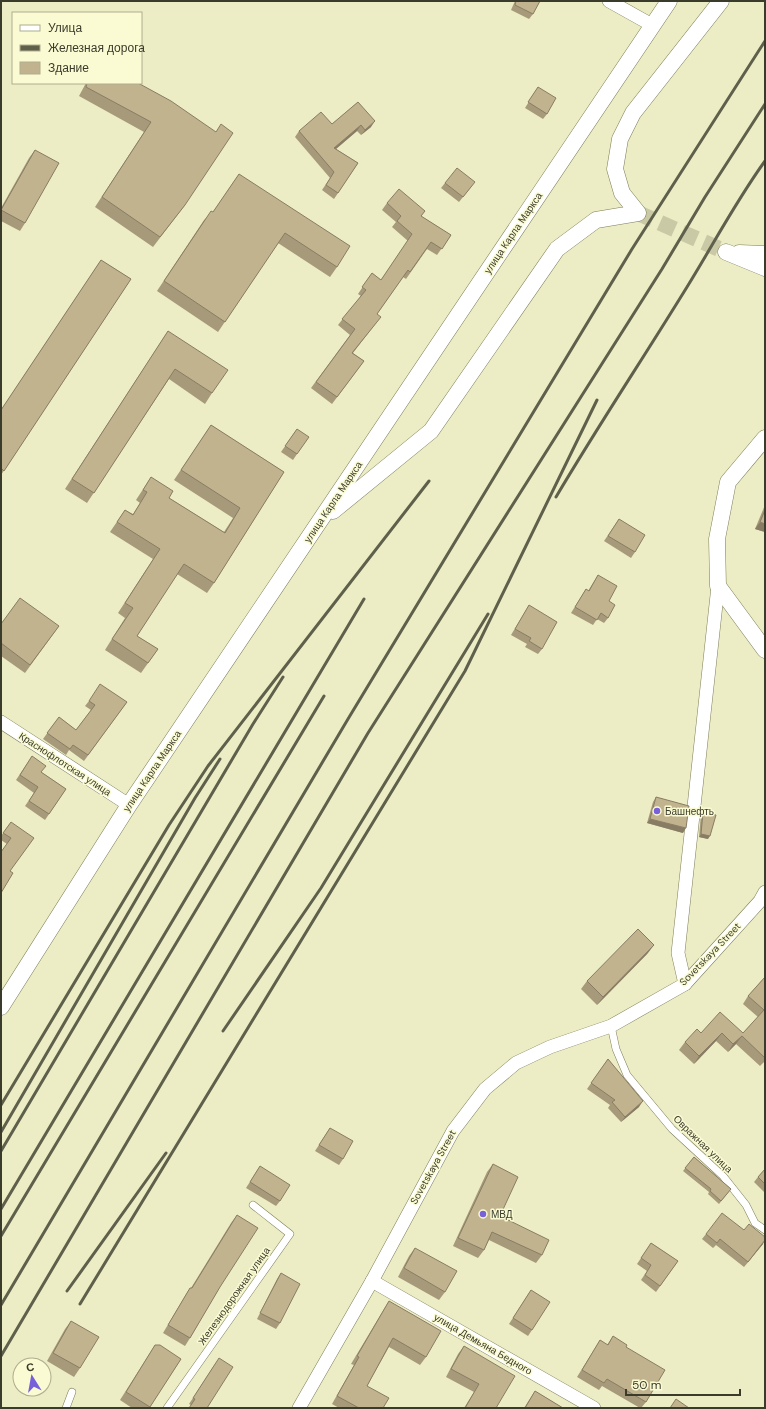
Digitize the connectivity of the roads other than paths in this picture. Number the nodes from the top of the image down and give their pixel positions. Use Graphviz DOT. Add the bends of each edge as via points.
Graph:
graph roads {
  1 [pos="609,1"];
  2 [pos="669,1"];
  3 [pos="721,1"];
  4 [pos="652,25"];
  5 [pos="765,254"];
  6 [pos="765,268"];
  7 [pos="765,438"];
  8 [pos="320,522"];
  9 [pos="718,586"];
  10 [pos="765,650"];
  11 [pos="1,722"];
  12 [pos="129,805"];
  13 [pos="765,892"];
  14 [pos="685,984"];
  15 [pos="1,1007"];
  16 [pos="611,1026"];
  17 [pos="253,1205"];
  18 [pos="765,1230"];
  19 [pos="372,1281"];
  20 [pos="72,1392"];
  21 [pos="66,1408"];
  22 [pos="167,1408"];
  23 [pos="299,1408"];
  24 [pos="594,1408"];
  1 -- 4 [label="street"];
  2 -- 4 [label="street, улица Карла Маркса"];
  3 -- 8 [label="street" via="633,113 620,139 615,169 622,192 638,214 596,220 557,248 431,431"];
  4 -- 8 [label="street, улица Карла Маркса"];
  5 -- 6 [label="street" via="726,252"];
  7 -- 9 [label="street" via="728,482 717,539"];
  8 -- 12 [label="street, улица Карла Маркса"];
  9 -- 10 [label="street"];
  9 -- 14 [label="street" via="678,954"];
  11 -- 12 [label="street, Краснофлотская улица"];
  12 -- 15 [label="street, улица Карла Маркса"];
  13 -- 14 [label="street, Sovetskaya Street" via="760,901"];
  14 -- 16 [label="street, Sovetskaya Street"];
  16 -- 18 [label="lane, Овражная улица" via="616,1049 627,1075 672,1129 723,1176 746,1205 755,1223"];
  16 -- 19 [label="street, Sovetskaya Street" via="550,1047 516,1063 485,1089 453,1130"];
  17 -- 22 [label="lane, Железнодорожная улица" via="290,1234"];
  19 -- 23 [label="street, Sovetskaya Street"];
  19 -- 24 [label="street, улица Демьяна Бедного"];
  20 -- 21 [label="lane"];
}
